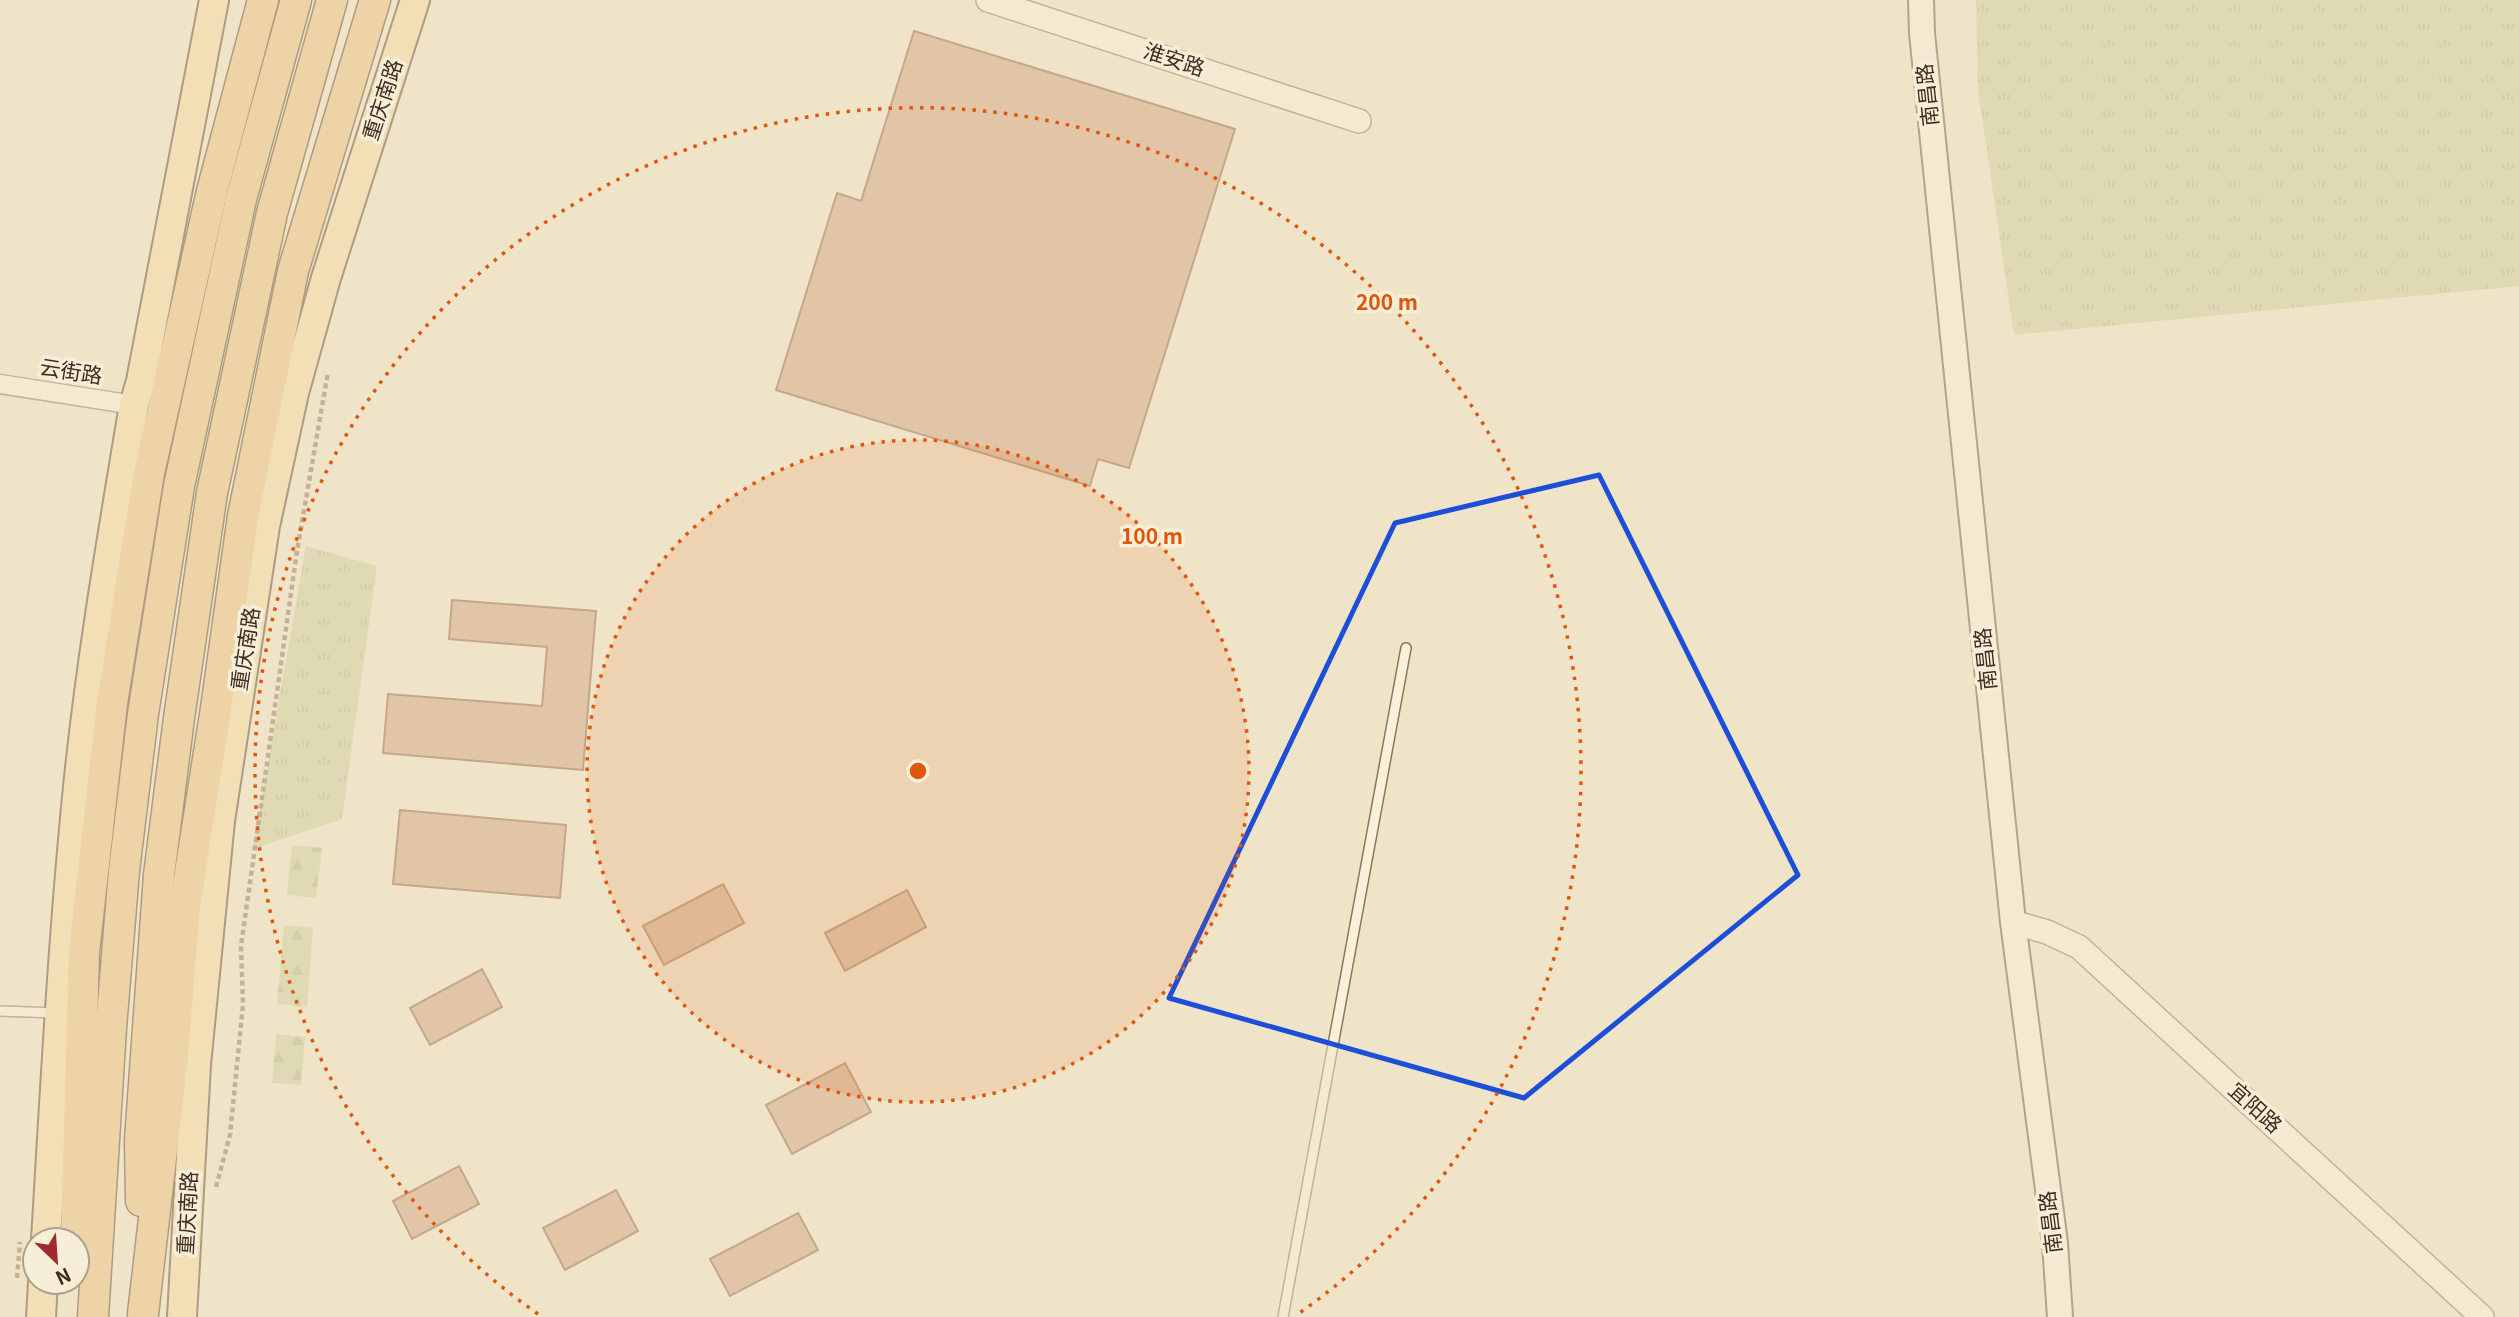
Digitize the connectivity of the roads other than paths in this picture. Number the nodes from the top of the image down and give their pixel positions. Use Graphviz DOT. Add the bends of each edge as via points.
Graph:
graph roads {
  1 [pos="214,0"];
  2 [pos="263,0"];
  3 [pos="296,0"];
  4 [pos="332,0"];
  5 [pos="375,0"];
  6 [pos="415,0"];
  7 [pos="988,0"];
  8 [pos="1921,0"];
  9 [pos="1359,121"];
  10 [pos="0,384"];
  11 [pos="134,405"];
  12 [pos="1406,648"];
  13 [pos="2013,922"];
  14 [pos="0,1011"];
  15 [pos="59,1013"];
  16 [pos="47,1226"];
  17 [pos="76,1226"];
  18 [pos="42,1296"];
  19 [pos="76,1296"];
  20 [pos="143,1315"];
  21 [pos="41,1317"];
  22 [pos="78,1317"];
  23 [pos="93,1317"];
  24 [pos="182,1317"];
  25 [pos="1283,1317"];
  26 [pos="2060,1317"];
  27 [pos="2482,1317"];
  1 -- 11 [label="main road"];
  2 -- 17 [label="highway" via="212,191 149,473 112,703 84,952"];
  3 -- 23 [label="highway" via="241,199 178,486 124,872"];
  4 -- 20 [label="highway" via="272,213 215,480 179,718 159,875 140,1140"];
  5 -- 20 [label="highway" via="293,271 243,516 185,905"];
  6 -- 24 [label="main road, 重庆南路" via="326,278 294,393 265,526 220,821 196,1065"];
  7 -- 9 [label="street, 淮安路"];
  8 -- 13 [label="main road, 南昌路"];
  10 -- 11 [label="street, 云街路"];
  11 -- 15 [label="main road" via="100,607 78,786"];
  12 -- 25 [label="lane"];
  13 -- 26 [label="main road, 南昌路"];
  13 -- 27 [label="street, 宜阳路" via="2079,947"];
  14 -- 15 [label="lane"];
  15 -- 16 [label="main road"];
  18 -- 21 [label="main road"];
  19 -- 22 [label="highway"];
}
